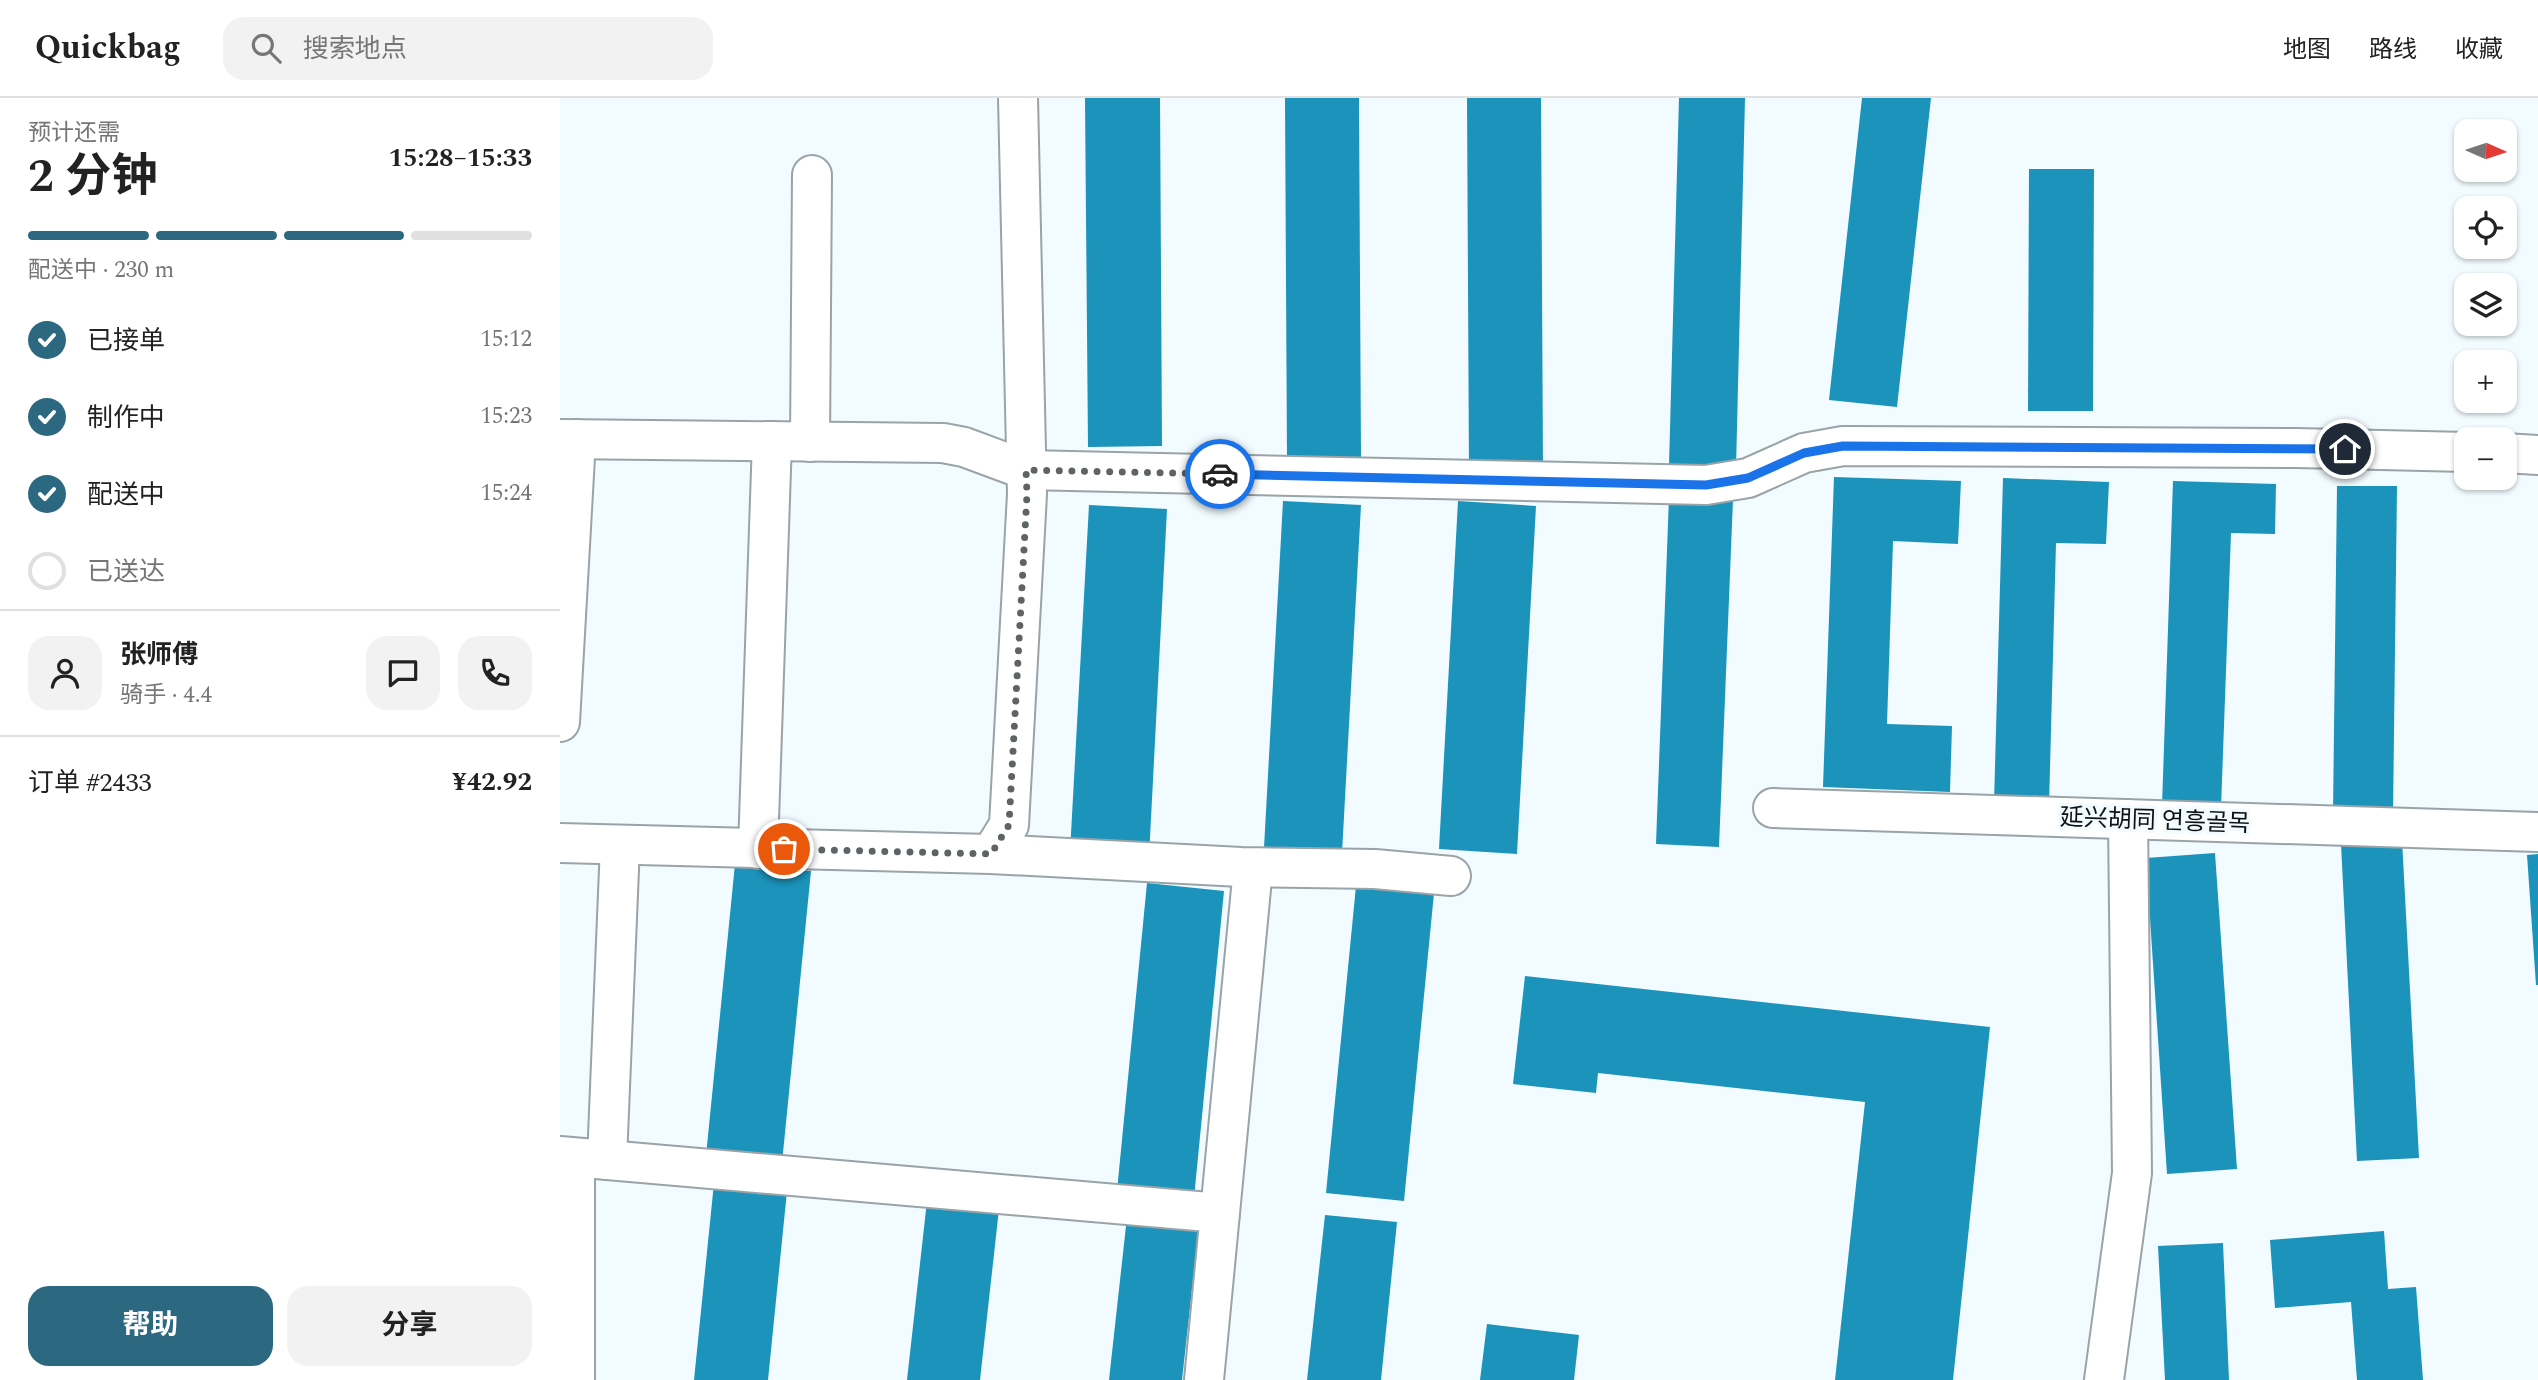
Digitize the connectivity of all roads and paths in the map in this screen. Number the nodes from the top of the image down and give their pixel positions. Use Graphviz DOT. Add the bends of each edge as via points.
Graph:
graph roads {
  1 [pos="1018,98"];
  2 [pos="812,175"];
  3 [pos="568,439"];
  4 [pos="772,441"];
  5 [pos="810,442"];
  6 [pos="2454,452"];
  7 [pos="2517,454"];
  8 [pos="2538,455"];
  9 [pos="1026,470"];
  10 [pos="560,722"];
  11 [pos="1773,808"];
  12 [pos="2128,819"];
  13 [pos="2538,832"];
  14 [pos="560,843"];
  15 [pos="620,845"];
  16 [pos="758,849"];
  17 [pos="991,854"];
  18 [pos="1253,867"];
  19 [pos="1451,876"];
  20 [pos="581,1158"];
  21 [pos="1220,1213"];
  22 [pos="575,1380"];
  23 [pos="1204,1380"];
  24 [pos="2104,1380"];
  1 -- 9 [label="street"];
  2 -- 5 [label="street"];
  3 -- 4 [label="street"];
  3 -- 10 [label="street"];
  4 -- 5 [label="street"];
  4 -- 16 [label="street"];
  5 -- 9 [label="street" via="943,443"];
  6 -- 9 [label="street" via="1843,446 1804,453 1748,478 1706,485"];
  7 -- 8 [label="street"];
  9 -- 17 [label="street" via="1009,825"];
  11 -- 12 [label="street, 延兴胡同 연흥골목"];
  12 -- 13 [label="street, 延兴胡同 연흥골목"];
  12 -- 24 [label="street" via="2132,1173"];
  14 -- 15 [label="street"];
  15 -- 16 [label="street"];
  15 -- 20 [label="street"];
  16 -- 17 [label="street"];
  17 -- 18 [label="street"];
  18 -- 19 [label="street" via="1376,869"];
  18 -- 21 [label="street"];
  20 -- 21 [label="street"];
  20 -- 22 [label="street"];
  21 -- 23 [label="street"];
}
